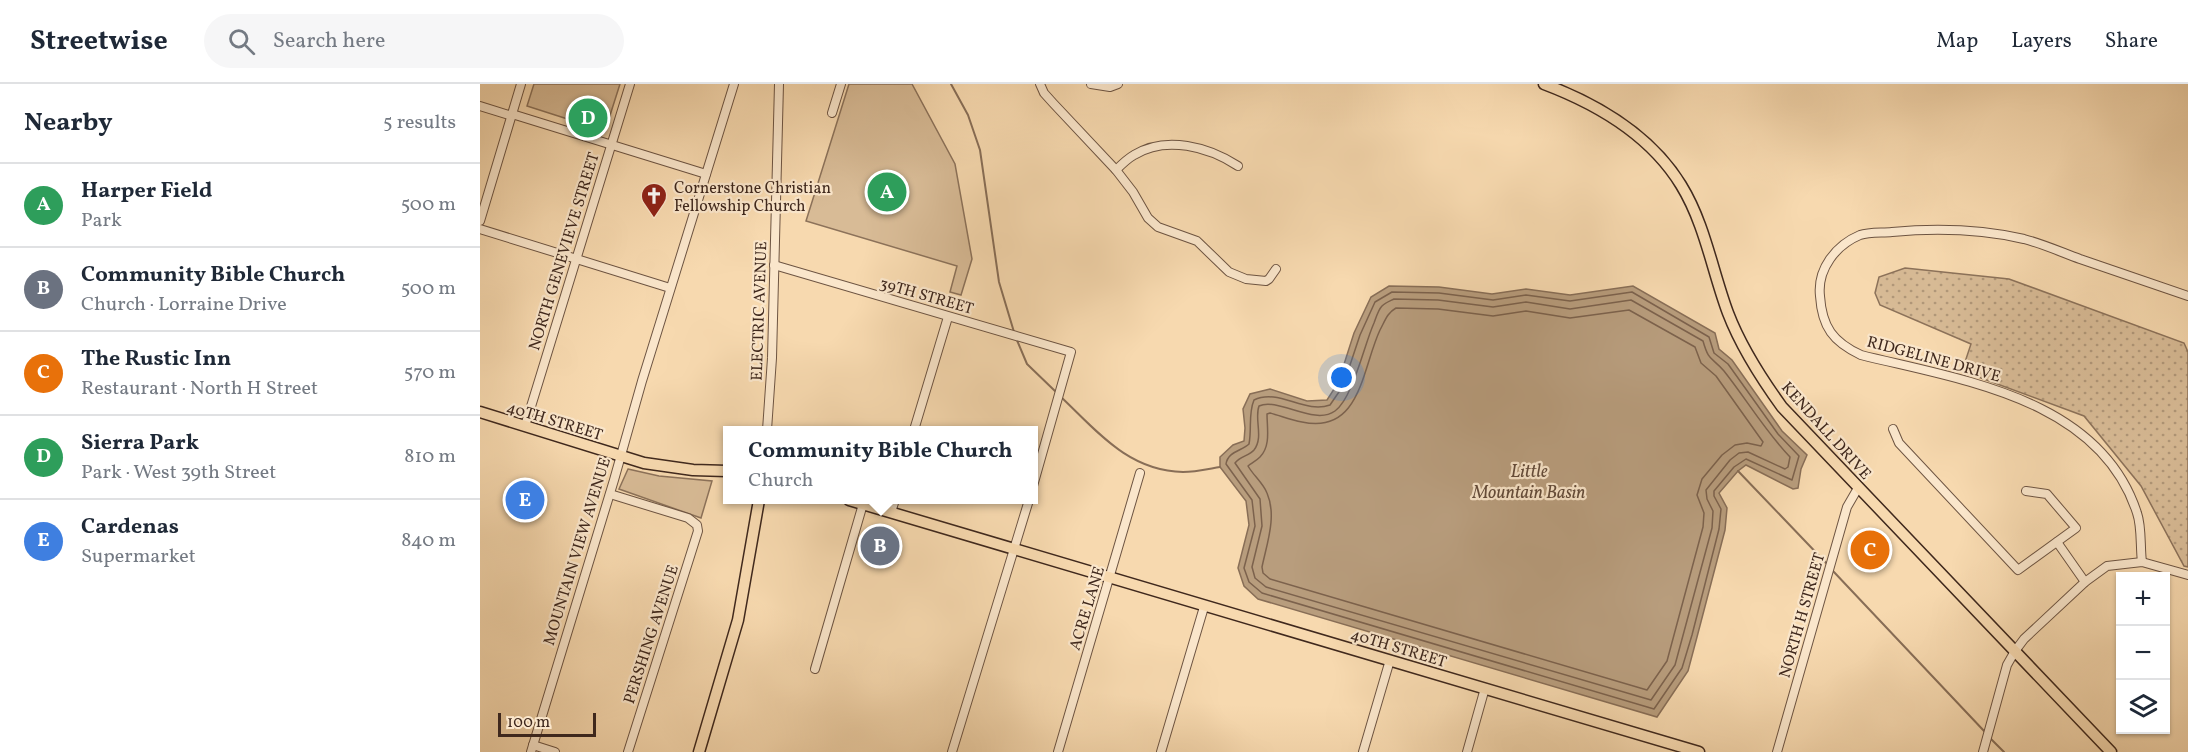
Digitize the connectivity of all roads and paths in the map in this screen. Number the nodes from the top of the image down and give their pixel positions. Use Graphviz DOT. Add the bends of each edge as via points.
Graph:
graph roads {
  1 [pos="521,84"];
  2 [pos="630,84"];
  3 [pos="734,84"];
  4 [pos="779,84"];
  5 [pos="841,84"];
  6 [pos="1040,84"];
  7 [pos="1091,84"];
  8 [pos="1118,84"];
  9 [pos="1544,84"];
  10 [pos="480,106"];
  11 [pos="832,113"];
  12 [pos="512,115"];
  13 [pos="611,145"];
  14 [pos="1238,166"];
  15 [pos="1116,171"];
  16 [pos="706,174"];
  17 [pos="480,221"];
  18 [pos="480,229"];
  19 [pos="576,259"];
  20 [pos="774,265"];
  21 [pos="1276,269"];
  22 [pos="670,288"];
  23 [pos="2188,296"];
  24 [pos="948,317"];
  25 [pos="480,412"];
  26 [pos="525,426"];
  27 [pos="767,426"];
  28 [pos="915,426"];
  29 [pos="1893,429"];
  30 [pos="621,456"];
  31 [pos="1038,468"];
  32 [pos="715,470"];
  33 [pos="723,471"];
  34 [pos="1140,472"];
  35 [pos="723,474"];
  36 [pos="1858,488"];
  37 [pos="2026,491"];
  38 [pos="610,494"];
  39 [pos="755,504"];
  40 [pos="758,504"];
  41 [pos="863,504"];
  42 [pos="894,504"];
  43 [pos="1028,504"];
  44 [pos="891,512"];
  45 [pos="757,514"];
  46 [pos="2057,542"];
  47 [pos="1015,550"];
  48 [pos="2142,562"];
  49 [pos="2188,575"];
  50 [pos="1110,579"];
  51 [pos="2085,582"];
  52 [pos="1204,607"];
  53 [pos="2015,651"];
  54 [pos="1390,660"];
  55 [pos="814,669"];
  56 [pos="1485,688"];
  57 [pos="532,748"];
  58 [pos="555,752"];
  59 [pos="628,752"];
  60 [pos="699,752"];
  61 [pos="952,752"];
  62 [pos="1058,752"];
  63 [pos="1161,752"];
  64 [pos="1363,752"];
  65 [pos="1467,752"];
  66 [pos="1699,752"];
  67 [pos="1777,752"];
  68 [pos="1983,752"];
  69 [pos="2111,752"];
  1 -- 12 [label="street"];
  2 -- 13 [label="street, NORTH GENEVIEVE STREET"];
  3 -- 16 [label="street, MOUNTAIN VIEW AVENUE"];
  4 -- 20 [label="street, ELECTRIC AVENUE"];
  5 -- 11 [label="street"];
  6 -- 15 [label="street"];
  7 -- 8 [label="street"];
  9 -- 36 [label="main road, KENDALL DRIVE" via="1586,102 1623,125 1668,166 1691,202 1728,313 1760,376 1796,423"];
  10 -- 12 [label="street"];
  12 -- 13 [label="street"];
  12 -- 17 [label="street"];
  13 -- 16 [label="street"];
  13 -- 19 [label="street, NORTH GENEVIEVE STREET"];
  14 -- 15 [label="street" via="1194,147 1156,146 1133,155"];
  15 -- 21 [label="street" via="1153,223 1197,241 1229,272 1260,282 1269,279"];
  16 -- 22 [label="street, MOUNTAIN VIEW AVENUE"];
  18 -- 19 [label="street"];
  19 -- 22 [label="street"];
  19 -- 26 [label="street, NORTH GENEVIEVE STREET"];
  20 -- 24 [label="street, 39TH STREET"];
  20 -- 27 [label="street, ELECTRIC AVENUE"];
  22 -- 30 [label="street, MOUNTAIN VIEW AVENUE"];
  23 -- 48 [label="street, RIDGELINE DRIVE" via="2026,240 1983,231 1943,229 1862,234 1838,248 1823,272 1819,290 1826,324 1845,348 1988,386 2029,402 2091,443 2115,468 2128,491 2138,515"];
  24 -- 28 [label="street"];
  24 -- 31 [label="street, 39TH STREET" via="1071,352"];
  25 -- 26 [label="main road, 40TH STREET"];
  26 -- 30 [label="main road, 40TH STREET"];
  29 -- 46 [label="street" via="1899,442 2018,570"];
  30 -- 32 [label="main road, 40TH STREET" via="668,467"];
  30 -- 38 [label="street, MOUNTAIN VIEW AVENUE"];
  32 -- 33 [label="main road, 40TH STREET"];
  32 -- 35 [label="main road"];
  34 -- 50 [label="street, ACRE LANE"];
  36 -- 53 [label="main road, KENDALL DRIVE"];
  36 -- 67 [label="street, NORTH H STREET" via="1848,507"];
  37 -- 46 [label="street" via="2047,494 2076,528"];
  38 -- 57 [label="street, MOUNTAIN VIEW AVENUE"];
  38 -- 59 [label="street, PERSHING AVENUE" via="688,518 697,525 697,537"];
  39 -- 45 [label="main road"];
  40 -- 45 [label="main road"];
  41 -- 44 [label="main road, 40TH STREET"];
  41 -- 55 [label="street"];
  42 -- 44 [label="street"];
  43 -- 47 [label="street"];
  44 -- 47 [label="main road, 40TH STREET"];
  45 -- 60 [label="main road" via="738,620"];
  46 -- 51 [label="street"];
  47 -- 50 [label="main road, 40TH STREET"];
  47 -- 61 [label="street"];
  48 -- 49 [label="street"];
  48 -- 51 [label="street" via="2107,566"];
  50 -- 52 [label="main road, 40TH STREET"];
  50 -- 62 [label="street, ACRE LANE"];
  51 -- 53 [label="street"];
  52 -- 54 [label="main road, 40TH STREET"];
  52 -- 63 [label="street"];
  53 -- 68 [label="street" via="2007,665"];
  53 -- 69 [label="main road, KENDALL DRIVE"];
  54 -- 56 [label="main road, 40TH STREET"];
  54 -- 64 [label="street"];
  56 -- 65 [label="street"];
  56 -- 66 [label="main road, 40TH STREET"];
  57 -- 58 [label="street"];
}
